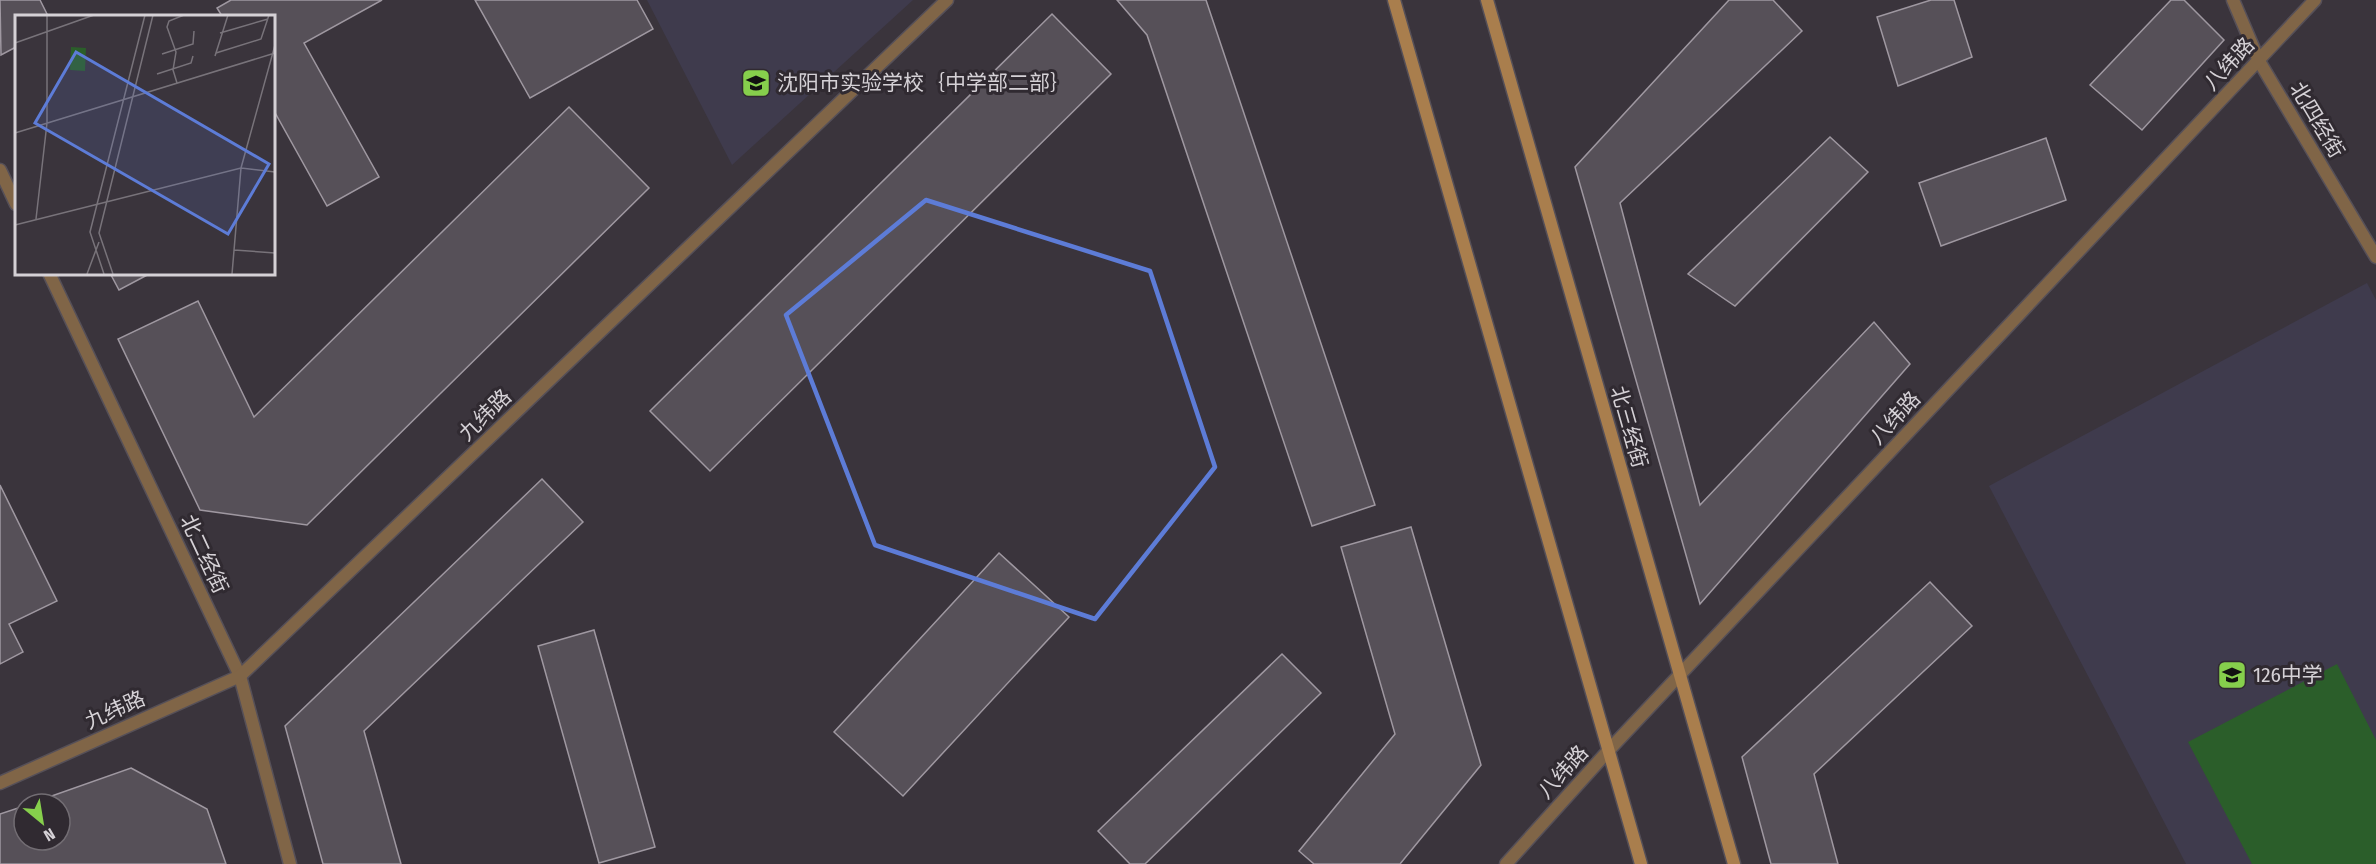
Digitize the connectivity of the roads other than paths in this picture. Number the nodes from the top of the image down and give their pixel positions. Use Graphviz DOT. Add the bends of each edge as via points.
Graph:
graph roads {
  1 [pos="946,0"];
  2 [pos="1394,0"];
  3 [pos="1487,0"];
  4 [pos="2233,0"];
  5 [pos="2315,0"];
  6 [pos="2259,61"];
  7 [pos="0,170"];
  8 [pos="15,202"];
  9 [pos="2376,256"];
  10 [pos="49,274"];
  11 [pos="1680,675"];
  12 [pos="240,676"];
  13 [pos="1608,751"];
  14 [pos="0,783"];
  15 [pos="290,864"];
  16 [pos="1506,864"];
  17 [pos="1641,864"];
  18 [pos="1734,864"];
  1 -- 12 [label="street, 九纬路"];
  2 -- 13 [label="main road"];
  3 -- 11 [label="main road, 北三经街"];
  4 -- 6 [label="street, 北四经街"];
  5 -- 6 [label="street, 八纬路"];
  6 -- 9 [label="street, 北四经街"];
  6 -- 11 [label="street, 八纬路"];
  7 -- 8 [label="street"];
  10 -- 12 [label="street, 北二经街"];
  11 -- 13 [label="street, 八纬路"];
  11 -- 18 [label="main road, 北三经街"];
  12 -- 14 [label="street, 九纬路"];
  12 -- 15 [label="street, 北二经街"];
  13 -- 16 [label="street, 八纬路"];
  13 -- 17 [label="main road"];
}
